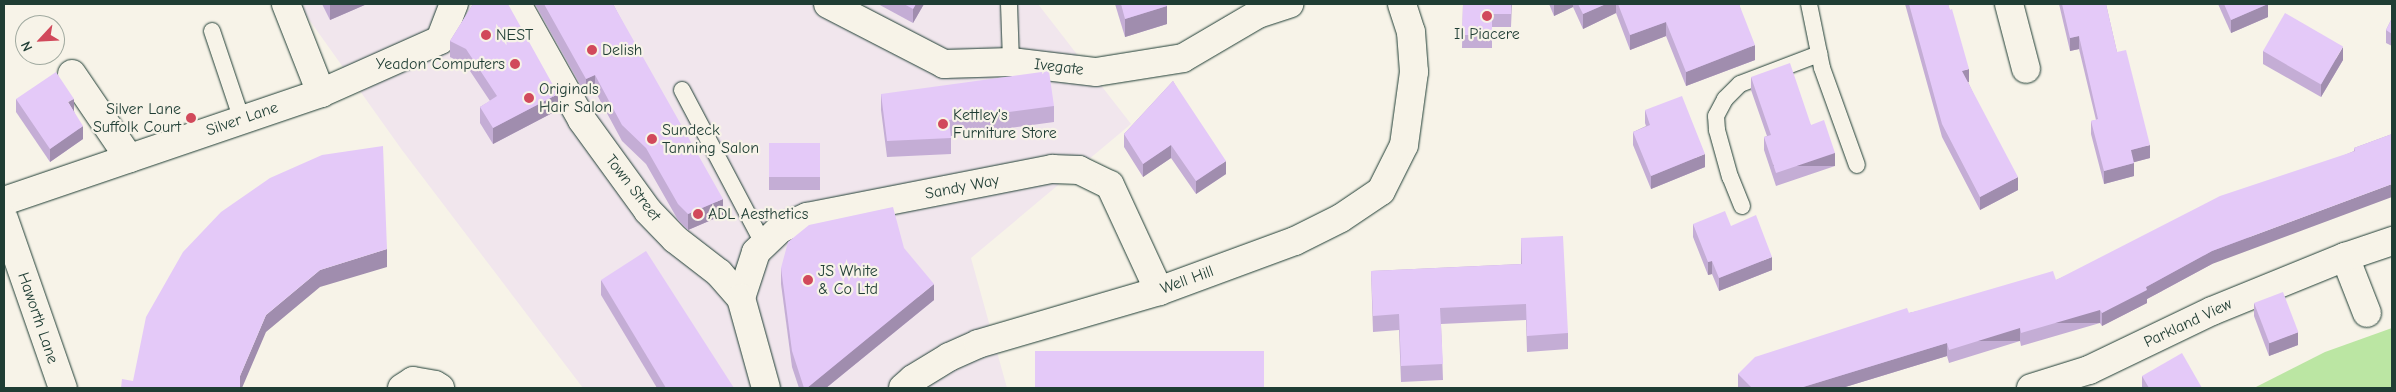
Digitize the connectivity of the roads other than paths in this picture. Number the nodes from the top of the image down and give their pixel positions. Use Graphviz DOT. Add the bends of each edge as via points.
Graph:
graph roads {
  1 [pos="286,4"];
  2 [pos="454,4"];
  3 [pos="517,4"];
  4 [pos="828,4"];
  5 [pos="1009,4"];
  6 [pos="1290,4"];
  7 [pos="1402,4"];
  8 [pos="1809,4"];
  9 [pos="2009,4"];
  10 [pos="212,31"];
  11 [pos="1819,54"];
  12 [pos="1011,62"];
  13 [pos="2026,69"];
  14 [pos="72,74"];
  15 [pos="682,90"];
  16 [pos="320,93"];
  17 [pos="242,120"];
  18 [pos="129,158"];
  19 [pos="1856,165"];
  20 [pos="4,201"];
  21 [pos="1742,206"];
  22 [pos="4,219"];
  23 [pos="2392,241"];
  24 [pos="764,245"];
  25 [pos="2344,257"];
  26 [pos="1159,291"];
  27 [pos="741,298"];
  28 [pos="2367,313"];
  29 [pos="62,388"];
  30 [pos="402,388"];
  31 [pos="440,388"];
  32 [pos="766,388"];
  33 [pos="903,388"];
  34 [pos="2032,388"];
  1 -- 16 [label="street"];
  2 -- 16 [label="street, Silver Lane" via="440,40"];
  3 -- 27 [label="street, Town Street" via="582,120 648,211 675,239 720,273"];
  4 -- 12 [label="street, Ivegate" via="944,64"];
  5 -- 12 [label="lane"];
  6 -- 12 [label="street, Ivegate" via="1258,14 1183,58 1096,72"];
  7 -- 26 [label="street, Well Hill" via="1412,32 1414,72 1404,145 1381,191 1341,218 1295,241"];
  8 -- 11 [label="lane"];
  9 -- 13 [label="street"];
  10 -- 17 [label="lane"];
  11 -- 19 [label="lane"];
  11 -- 21 [label="lane" via="1740,84 1725,99 1716,116 1730,177"];
  14 -- 18 [label="street"];
  15 -- 24 [label="lane"];
  16 -- 17 [label="street, Silver Lane"];
  17 -- 18 [label="street, Silver Lane"];
  18 -- 20 [label="street, Silver Lane"];
  22 -- 29 [label="street, Haworth Lane"];
  23 -- 25 [label="street, Parkland View"];
  24 -- 26 [label="street, Sandy Way" via="780,229 807,217 1052,169 1079,170 1110,184"];
  24 -- 27 [label="street, Sandy Way" via="756,252"];
  25 -- 28 [label="street"];
  25 -- 34 [label="street, Parkland View" via="2212,311 2090,370"];
  26 -- 33 [label="street, Well Hill" via="978,344 950,357"];
  27 -- 32 [label="street, Town Street"];
  30 -- 31 [label="street" via="413,381 435,384"];
}
